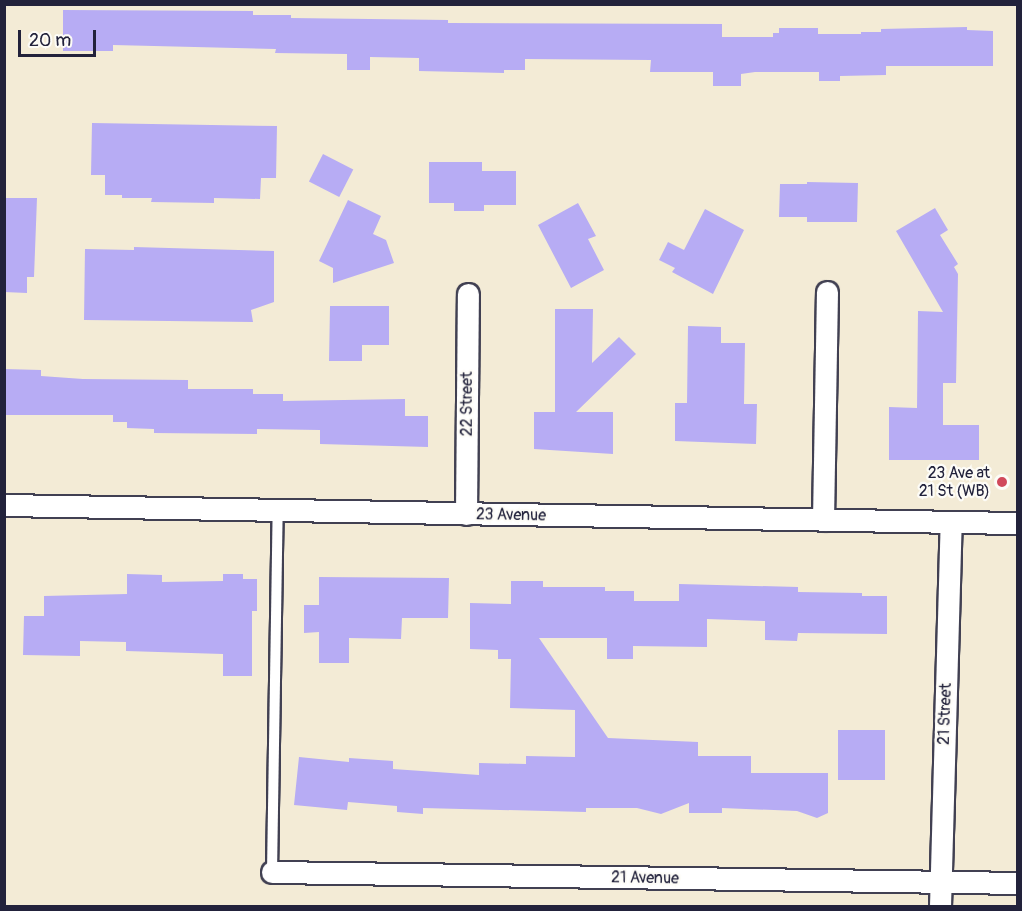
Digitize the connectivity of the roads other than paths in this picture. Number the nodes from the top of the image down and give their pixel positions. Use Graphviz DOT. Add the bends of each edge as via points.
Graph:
graph roads {
  1 [pos="826,292"];
  2 [pos="468,294"];
  3 [pos="4,505"];
  4 [pos="278,510"];
  5 [pos="466,514"];
  6 [pos="823,520"];
  7 [pos="951,522"];
  8 [pos="1017,523"];
  9 [pos="272,872"];
  10 [pos="940,882"];
  11 [pos="1017,883"];
  12 [pos="940,906"];
  1 -- 6 [label="street"];
  2 -- 5 [label="street, 22 Street"];
  3 -- 4 [label="street, 23 Avenue"];
  4 -- 5 [label="street, 23 Avenue"];
  4 -- 9 [label="lane"];
  5 -- 6 [label="street, 23 Avenue"];
  6 -- 7 [label="street, 23 Avenue"];
  7 -- 8 [label="street, 23 Avenue"];
  7 -- 10 [label="street, 21 Street"];
  9 -- 10 [label="street, 21 Avenue"];
  10 -- 11 [label="street, 21 Avenue"];
  10 -- 12 [label="street, 21 Street"];
}
